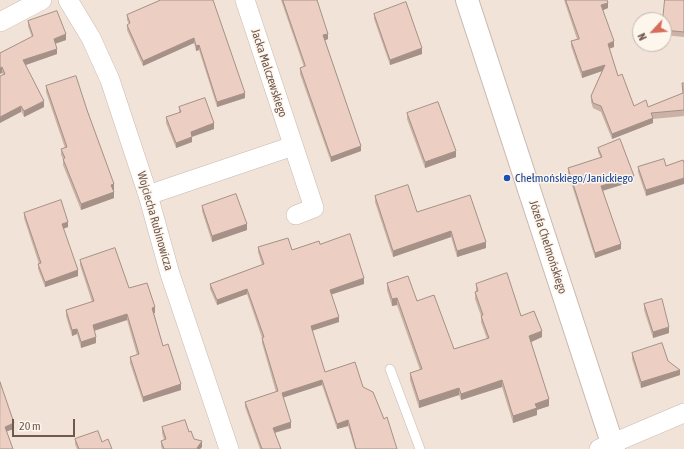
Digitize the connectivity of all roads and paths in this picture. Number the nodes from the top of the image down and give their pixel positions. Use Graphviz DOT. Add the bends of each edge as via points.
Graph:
graph roads {
  1 [pos="42,0"];
  2 [pos="68,0"];
  3 [pos="245,0"];
  4 [pos="467,0"];
  5 [pos="0,22"];
  6 [pos="293,146"];
  7 [pos="148,195"];
  8 [pos="296,215"];
  9 [pos="390,369"];
  10 [pos="684,413"];
  11 [pos="609,447"];
  12 [pos="229,449"];
  13 [pos="420,449"];
  1 -- 5 [label="street"];
  2 -- 7 [label="street, Wojciecha Rubinowicza" via="92,38 110,80"];
  3 -- 6 [label="street, Jacka Malczewskiego"];
  4 -- 11 [label="street, Józefa Chełmońskiego"];
  6 -- 7 [label="street"];
  6 -- 8 [label="street, Jacka Malczewskiego" via="314,208"];
  7 -- 12 [label="street, Wojciecha Rubinowicza" via="170,274"];
  9 -- 13 [label="lane"];
  10 -- 11 [label="street"];
}
